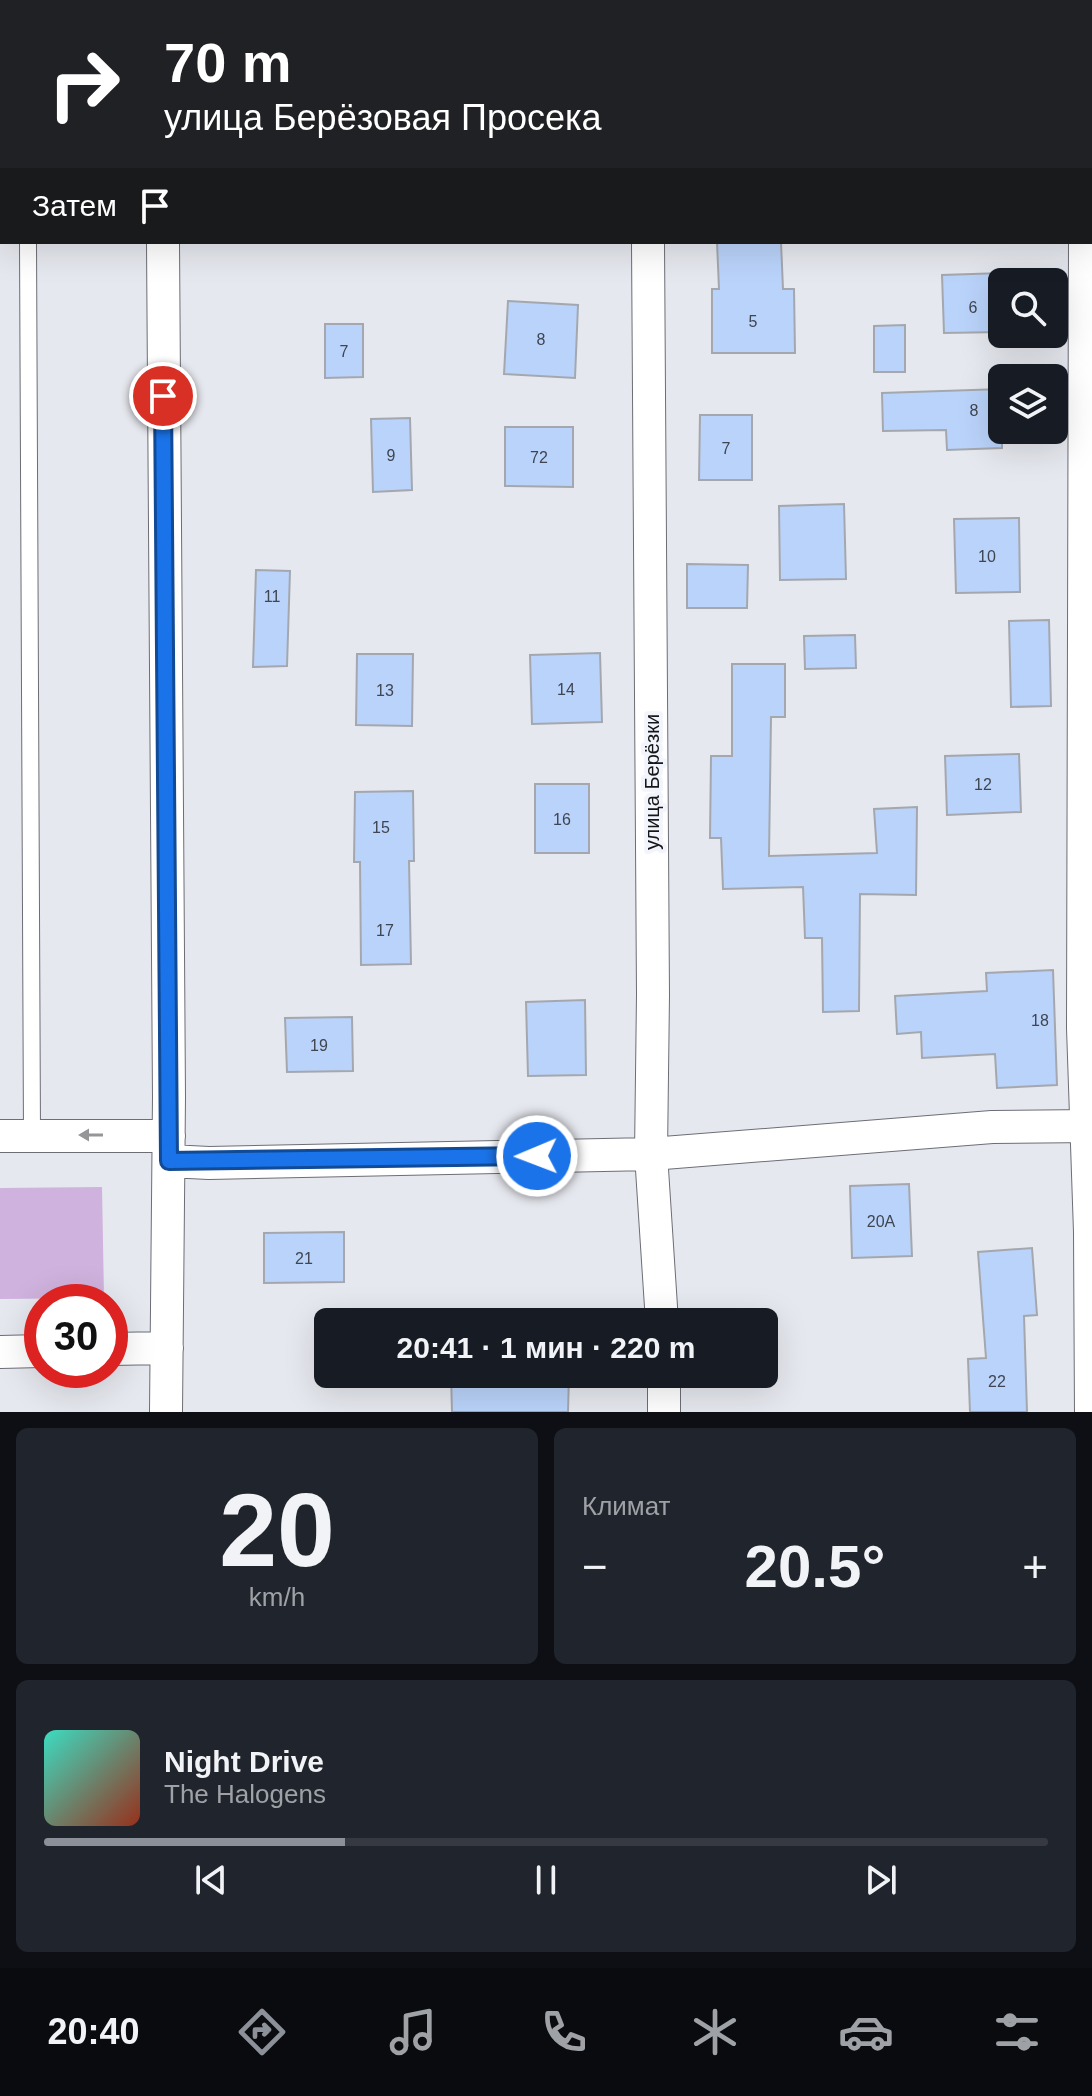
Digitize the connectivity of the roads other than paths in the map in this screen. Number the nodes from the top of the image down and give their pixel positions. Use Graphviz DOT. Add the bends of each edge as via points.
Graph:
graph roads {
  1 [pos="28,244"];
  2 [pos="163,244"];
  3 [pos="648,244"];
  4 [pos="1085,244"];
  5 [pos="1089,1126"];
  6 [pos="32,1135"];
  7 [pos="0,1136"];
  8 [pos="169,1148"];
  9 [pos="651,1154"];
  10 [pos="661,1308"];
  11 [pos="167,1348"];
  12 [pos="128,1349"];
  13 [pos="24,1351"];
  14 [pos="0,1352"];
  15 [pos="664,1388"];
  16 [pos="166,1412"];
  17 [pos="664,1412"];
  18 [pos="1091,1412"];
  1 -- 6 [label="lane"];
  2 -- 8 [label="street"];
  3 -- 9 [label="street, улица Берёзки"];
  4 -- 5 [label="street" via="1083,1028"];
  5 -- 9 [label="street" via="992,1127"];
  5 -- 18 [label="street"];
  6 -- 7 [label="street"];
  8 -- 6 [label="street, one-way"];
  8 -- 9 [label="street" via="209,1163"];
  8 -- 11 [label="street"];
  9 -- 10 [label="street, улица Берёзки"];
  11 -- 12 [label="street"];
  11 -- 16 [label="street"];
  13 -- 14 [label="street"];
  15 -- 17 [label="street"];
}
